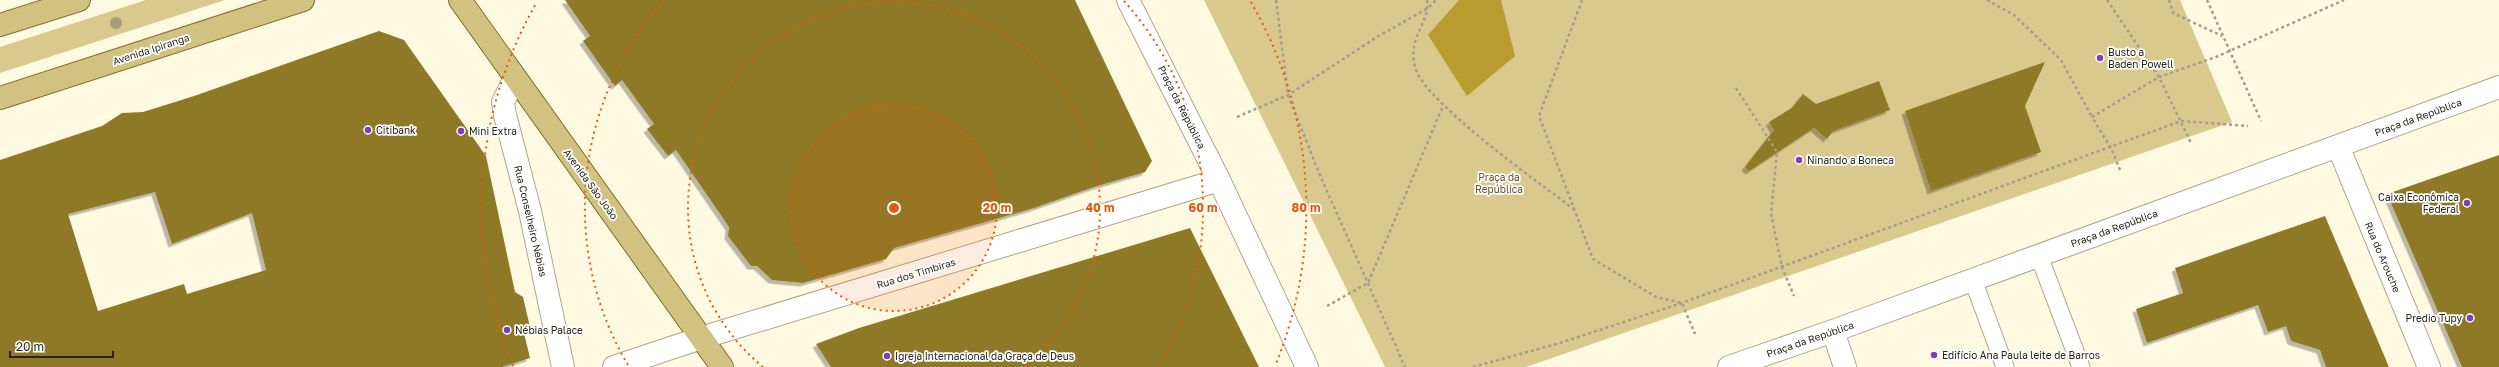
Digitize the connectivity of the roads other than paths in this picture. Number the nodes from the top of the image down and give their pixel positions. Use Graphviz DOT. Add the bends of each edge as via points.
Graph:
graph roads {
  1 [pos="78,0"];
  2 [pos="302,0"];
  3 [pos="460,0"];
  4 [pos="1128,0"];
  5 [pos="0,25"];
  6 [pos="515,78"];
  7 [pos="2499,87"];
  8 [pos="0,98"];
  9 [pos="2338,146"];
  10 [pos="1219,180"];
  11 [pos="2039,256"];
  12 [pos="1973,280"];
  13 [pos="1833,331"];
  14 [pos="701,338"];
  15 [pos="1773,360"];
  16 [pos="563,367"];
  17 [pos="614,367"];
  18 [pos="722,367"];
  19 [pos="1307,367"];
  20 [pos="1729,367"];
  21 [pos="1845,367"];
  22 [pos="2005,367"];
  23 [pos="2081,367"];
  24 [pos="2429,367"];
  1 -- 5 [label="main road"];
  2 -- 8 [label="main road, Avenida Ipiranga"];
  3 -- 6 [label="main road, Avenida São João"];
  4 -- 10 [label="main road, Praça da República"];
  6 -- 14 [label="main road, Avenida São João"];
  6 -- 16 [label="main road, Rua Conselheiro Nébias" via="503,102 505,115 530,210"];
  7 -- 9 [label="main road, Praça da República"];
  9 -- 11 [label="main road, Praça da República"];
  9 -- 24 [label="main road, Rua do Arouche"];
  10 -- 14 [label="main road, Rua dos Timbiras"];
  10 -- 19 [label="main road, Praça da República"];
  11 -- 12 [label="main road, Praça da República"];
  11 -- 23 [label="lane"];
  12 -- 13 [label="main road, Praça da República"];
  12 -- 22 [label="lane"];
  13 -- 15 [label="main road, Praça da República"];
  13 -- 21 [label="main road"];
  14 -- 17 [label="main road, Rua dos Timbiras"];
  14 -- 18 [label="main road, Avenida São João"];
  15 -- 20 [label="main road, Praça da República"];
}
